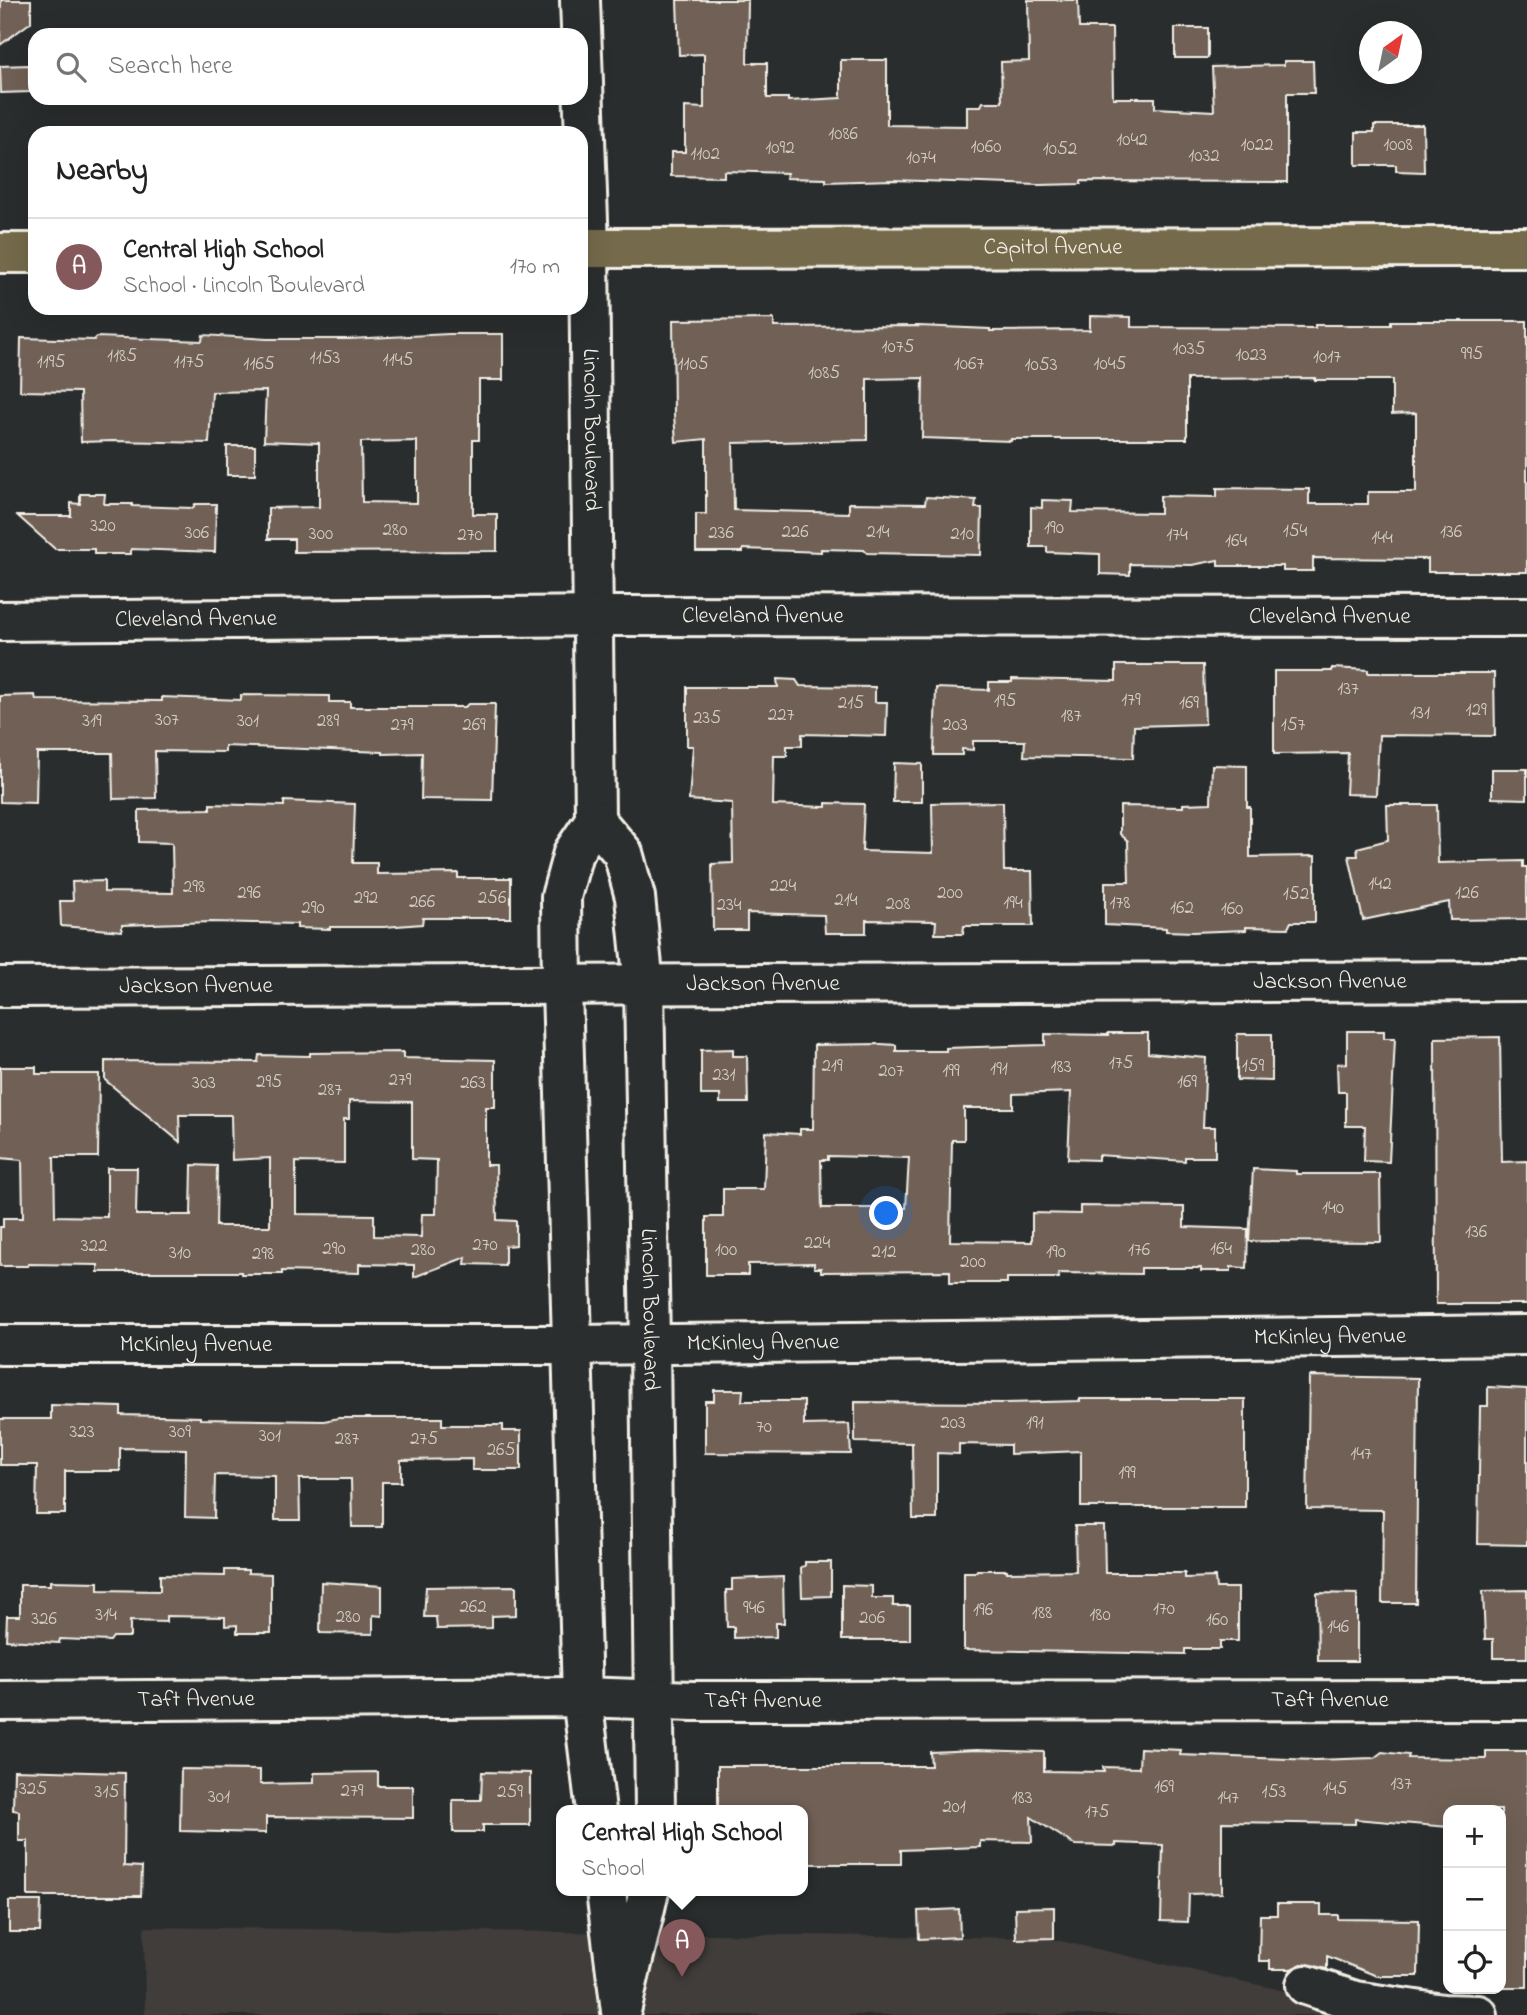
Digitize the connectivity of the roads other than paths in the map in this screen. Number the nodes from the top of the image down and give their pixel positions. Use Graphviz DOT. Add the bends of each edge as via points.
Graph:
graph roads {
  1 [pos="580,0"];
  2 [pos="581,28"];
  3 [pos="582,105"];
  4 [pos="583,126"];
  5 [pos="1527,247"];
  6 [pos="588,248"];
  7 [pos="0,253"];
  8 [pos="28,253"];
  9 [pos="587,315"];
  10 [pos="594,616"];
  11 [pos="1527,617"];
  12 [pos="0,621"];
  13 [pos="595,820"];
  14 [pos="1527,981"];
  15 [pos="562,986"];
  16 [pos="643,986"];
  17 [pos="0,987"];
  18 [pos="1527,1335"];
  19 [pos="650,1344"];
  20 [pos="0,1345"];
  21 [pos="571,1345"];
  22 [pos="582,1697"];
  23 [pos="1527,1700"];
  24 [pos="0,1701"];
  25 [pos="652,1701"];
  26 [pos="595,1805"];
  27 [pos="655,1805"];
  28 [pos="607,1896"];
  29 [pos="648,1896"];
  30 [pos="1306,1984"];
  31 [pos="1478,2015"];
  1 -- 2 [label="street, Lincoln Boulevard"];
  3 -- 4 [label="street, Lincoln Boulevard"];
  5 -- 6 [label="main road, Capitol Avenue"];
  7 -- 8 [label="main road"];
  9 -- 10 [label="street, Lincoln Boulevard"];
  10 -- 11 [label="street, Cleveland Avenue"];
  10 -- 12 [label="street, Cleveland Avenue"];
  10 -- 13 [label="street, Lincoln Boulevard"];
  13 -- 15 [label="street" via="573,853 561,897"];
  13 -- 16 [label="street, Lincoln Boulevard" via="623,853 635,897"];
  14 -- 16 [label="street, Jackson Avenue"];
  15 -- 16 [label="street, Jackson Avenue"];
  15 -- 17 [label="street, Jackson Avenue"];
  15 -- 21 [label="street"];
  16 -- 19 [label="street, Lincoln Boulevard"];
  18 -- 19 [label="street, McKinley Avenue"];
  19 -- 21 [label="street, McKinley Avenue"];
  19 -- 25 [label="street, Lincoln Boulevard"];
  20 -- 21 [label="street, McKinley Avenue"];
  21 -- 22 [label="street"];
  22 -- 24 [label="street, Taft Avenue"];
  22 -- 25 [label="street, Taft Avenue"];
  22 -- 26 [label="street"];
  23 -- 25 [label="street, Taft Avenue"];
  25 -- 27 [label="street, Lincoln Boulevard"];
  28 -- 29 [label="street" via="621,2011"];
  30 -- 31 [label="street" via="1355,2001"];
}
